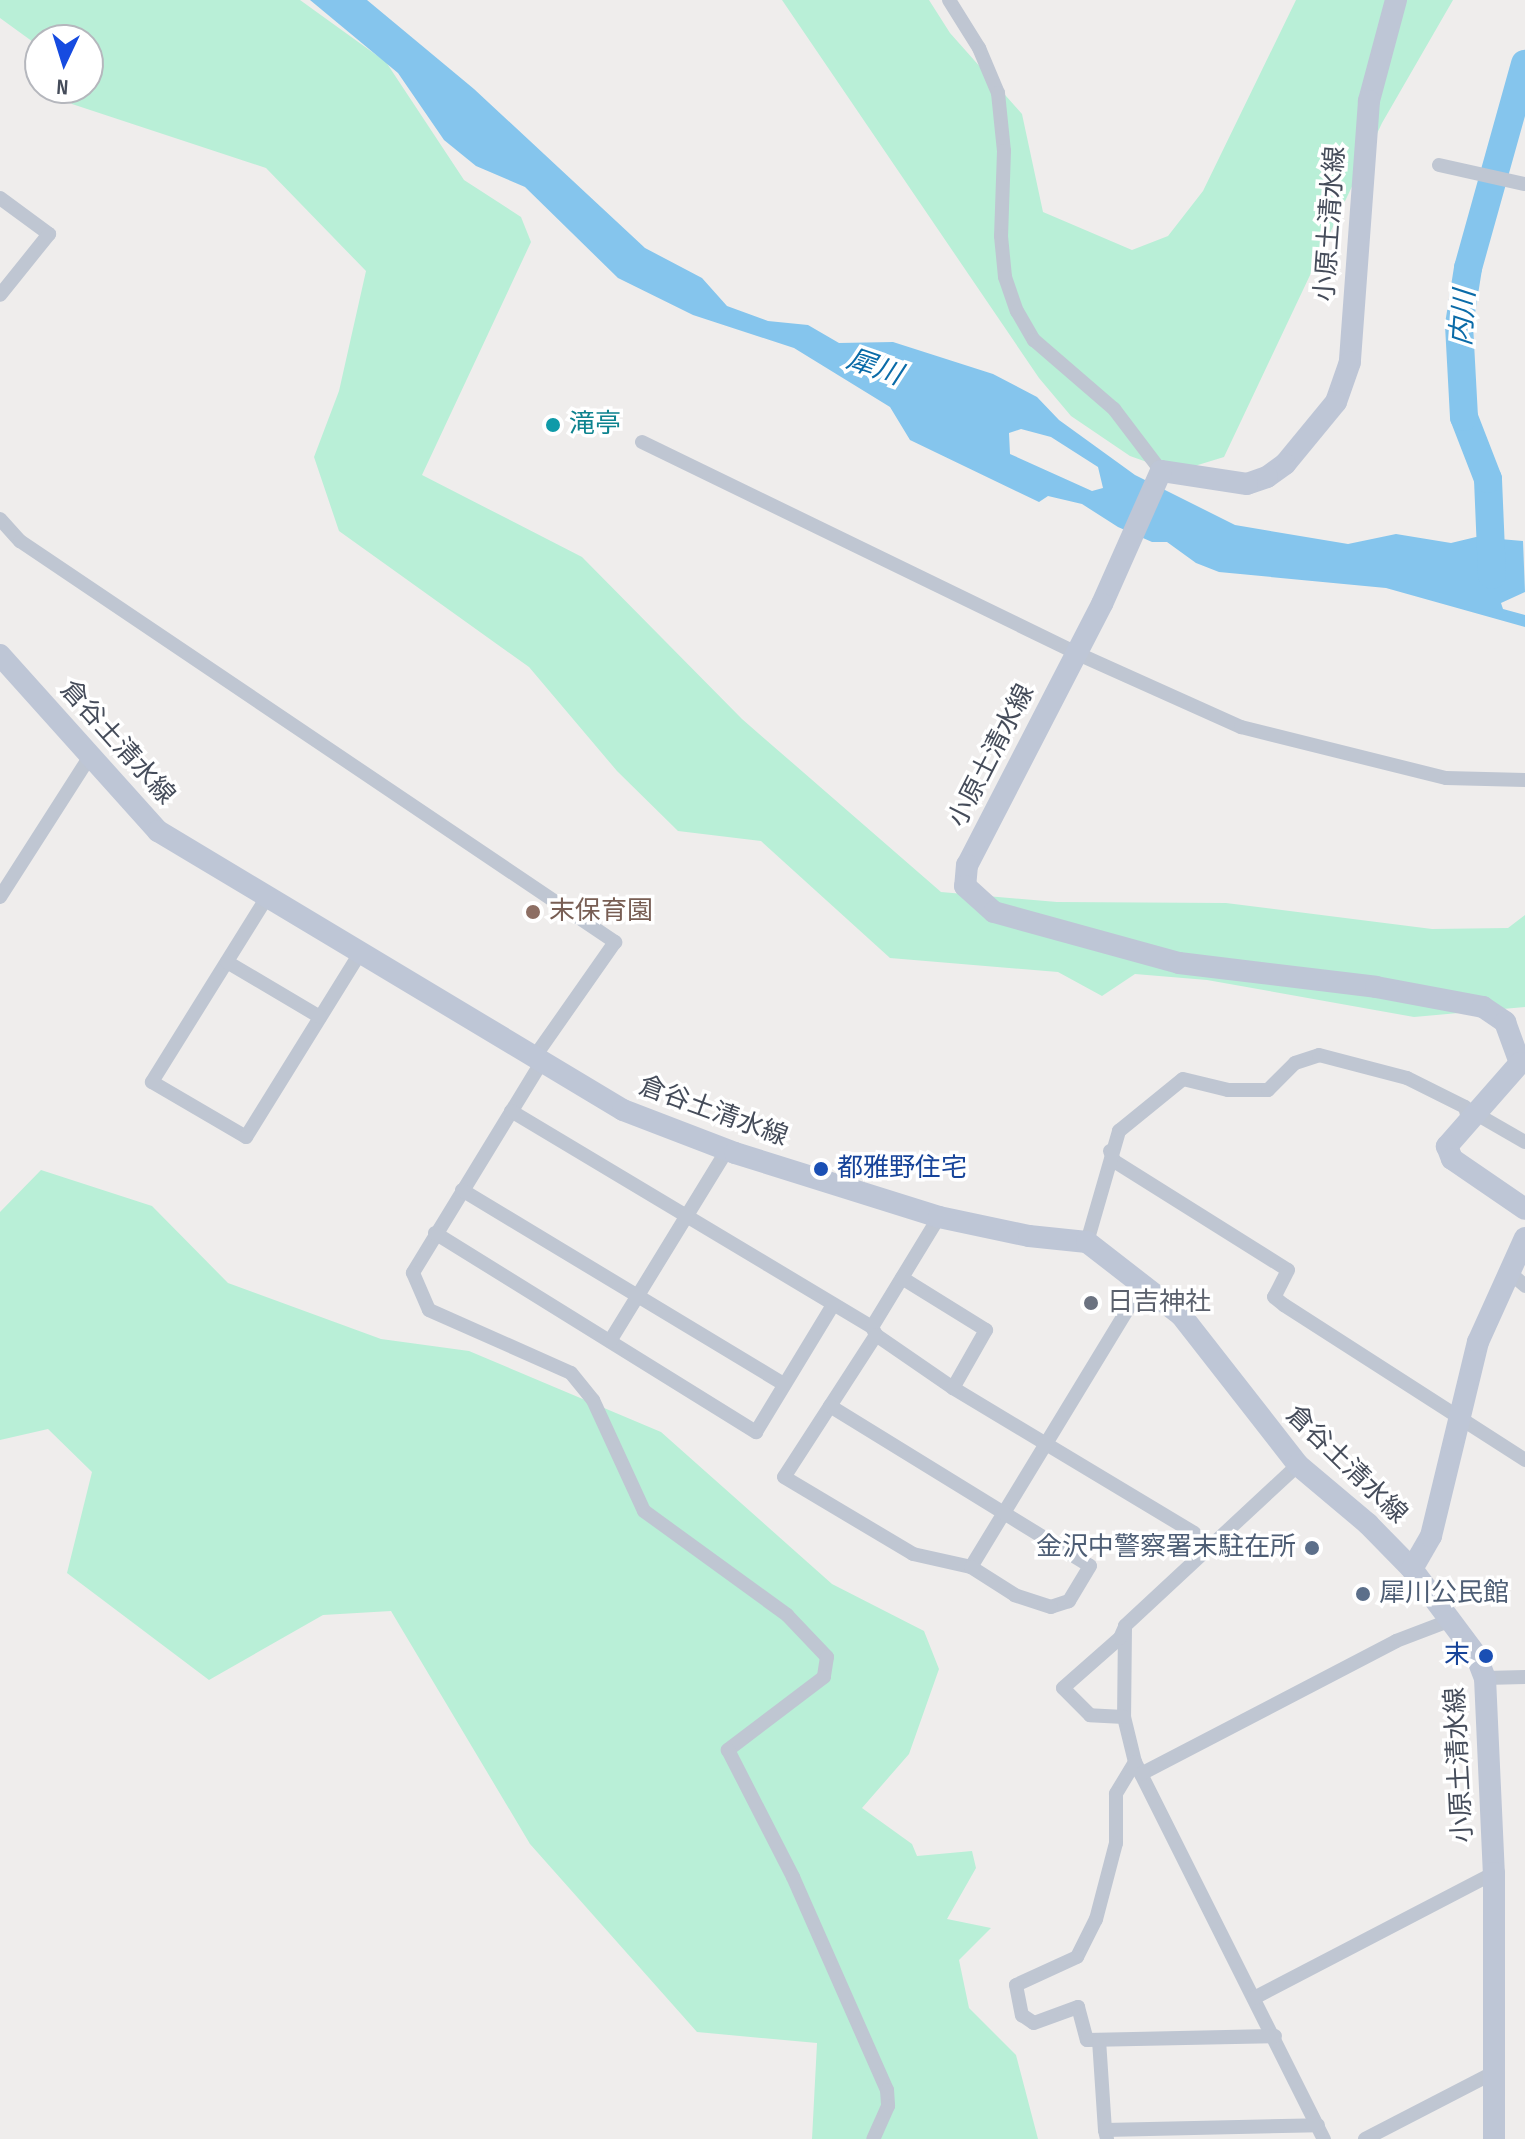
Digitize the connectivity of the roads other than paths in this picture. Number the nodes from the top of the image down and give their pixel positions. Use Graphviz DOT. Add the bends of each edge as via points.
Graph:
graph roads {
  1 [pos="949,0"];
  2 [pos="1396,0"];
  3 [pos="1439,165"];
  4 [pos="1525,184"];
  5 [pos="0,198"];
  6 [pos="0,295"];
  7 [pos="642,442"];
  8 [pos="1160,474"];
  9 [pos="0,519"];
  10 [pos="1076,653"];
  11 [pos="0,655"];
  12 [pos="90,756"];
  13 [pos="1525,780"];
  14 [pos="0,897"];
  15 [pos="267,897"];
  16 [pos="360,953"];
  17 [pos="227,962"];
  18 [pos="320,1017"];
  19 [pos="537,1061"];
  20 [pos="511,1111"];
  21 [pos="1473,1119"];
  22 [pos="1525,1142"];
  23 [pos="727,1150"];
  24 [pos="1110,1151"];
  25 [pos="462,1190"];
  26 [pos="1525,1209"];
  27 [pos="686,1217"];
  28 [pos="939,1217"];
  29 [pos="435,1233"];
  30 [pos="1525,1238"];
  31 [pos="1087,1242"];
  32 [pos="1508,1271"];
  33 [pos="902,1278"];
  34 [pos="1144,1282"];
  35 [pos="1525,1286"];
  36 [pos="637,1295"];
  37 [pos="833,1305"];
  38 [pos="874,1331"];
  39 [pos="610,1341"];
  40 [pos="784,1384"];
  41 [pos="953,1388"];
  42 [pos="830,1406"];
  43 [pos="1460,1419"];
  44 [pos="1046,1445"];
  45 [pos="1525,1460"];
  46 [pos="1298,1465"];
  47 [pos="1004,1514"];
  48 [pos="1207,1548"];
  49 [pos="971,1567"];
  50 [pos="1412,1569"];
  51 [pos="1451,1620"];
  52 [pos="1125,1626"];
  53 [pos="1525,1677"];
  54 [pos="1485,1678"];
  55 [pos="1124,1717"];
  56 [pos="1138,1768"];
  57 [pos="1494,1873"];
  58 [pos="1254,1998"];
  59 [pos="1275,2036"];
  60 [pos="1099,2040"];
  61 [pos="1495,2072"];
  62 [pos="1321,2132"];
  63 [pos="1106,2135"];
  64 [pos="873,2139"];
  65 [pos="1365,2139"];
  66 [pos="1494,2139"];
  1 -- 8 [label="street" via="979,48 998,93 1004,151 1001,236 1005,277 1017,311 1034,340 1114,409"];
  2 -- 8 [label="main road, 小原土清水線" via="1369,101 1350,362 1336,402 1285,464 1267,477 1247,484"];
  3 -- 4 [label="street"];
  5 -- 6 [label="street" via="49,234"];
  7 -- 10 [label="street"];
  8 -- 10 [label="main road, 小原土清水線"];
  9 -- 19 [label="street" via="20,541 615,942"];
  10 -- 13 [label="street" via="1276,739 1446,778"];
  10 -- 21 [label="main road, 小原土清水線" via="967,865 965,886 994,912 1179,963 1376,987 1483,1007 1505,1022 1520,1063"];
  11 -- 12 [label="main road, 倉谷土清水線"];
  12 -- 14 [label="street"];
  12 -- 15 [label="main road, 倉谷土清水線" via="158,831"];
  15 -- 16 [label="main road, 倉谷土清水線"];
  15 -- 17 [label="street"];
  16 -- 18 [label="street"];
  16 -- 19 [label="main road, 倉谷土清水線"];
  17 -- 18 [label="street"];
  17 -- 18 [label="street" via="152,1082 246,1137"];
  19 -- 20 [label="street"];
  19 -- 23 [label="main road, 倉谷土清水線" via="623,1110"];
  20 -- 25 [label="street"];
  20 -- 27 [label="street"];
  21 -- 22 [label="street"];
  21 -- 24 [label="street" via="1465,1107 1407,1078 1319,1055 1295,1063 1268,1090 1228,1090 1183,1079 1119,1131"];
  21 -- 26 [label="main road, 小原土清水線" via="1447,1146 1452,1159"];
  23 -- 27 [label="street"];
  23 -- 28 [label="main road, 倉谷土清水線"];
  24 -- 31 [label="street"];
  24 -- 43 [label="street" via="1114,1161 1288,1270 1274,1297 1284,1305"];
  25 -- 29 [label="street"];
  25 -- 36 [label="street"];
  27 -- 36 [label="street"];
  27 -- 37 [label="street"];
  28 -- 31 [label="main road, 倉谷土清水線"];
  28 -- 33 [label="street"];
  29 -- 39 [label="street"];
  29 -- 64 [label="street" via="413,1273 429,1310 571,1373 593,1400 644,1511 787,1615 827,1657 824,1677 728,1750 793,1877 887,2090 888,2106"];
  30 -- 32 [label="main road"];
  31 -- 34 [label="main road, 倉谷土清水線"];
  32 -- 35 [label="street"];
  32 -- 43 [label="main road" via="1478,1342"];
  33 -- 38 [label="street"];
  33 -- 41 [label="street" via="986,1330"];
  34 -- 44 [label="street"];
  34 -- 46 [label="main road, 倉谷土清水線" via="1181,1315"];
  36 -- 39 [label="street"];
  36 -- 40 [label="street"];
  37 -- 38 [label="street"];
  37 -- 40 [label="street"];
  38 -- 41 [label="street"];
  38 -- 42 [label="street"];
  39 -- 40 [label="street" via="756,1432"];
  41 -- 44 [label="street"];
  42 -- 47 [label="street"];
  42 -- 49 [label="street" via="784,1477 913,1554"];
  43 -- 45 [label="street"];
  43 -- 50 [label="main road" via="1431,1536"];
  44 -- 47 [label="street"];
  44 -- 48 [label="street" via="1194,1533"];
  46 -- 48 [label="street"];
  46 -- 50 [label="main road, 倉谷土清水線"];
  47 -- 49 [label="street"];
  47 -- 49 [label="street" via="1090,1566 1069,1601 1051,1607 1039,1603"];
  48 -- 52 [label="street"];
  50 -- 51 [label="main road, 小原土清水線"];
  51 -- 54 [label="main road, 小原土清水線"];
  51 -- 56 [label="street" via="1396,1641"];
  52 -- 55 [label="street"];
  52 -- 55 [label="street" via="1120,1638 1063,1688 1090,1715"];
  53 -- 54 [label="street"];
  54 -- 57 [label="main road, 小原土清水線"];
  55 -- 56 [label="street"];
  56 -- 58 [label="street"];
  56 -- 60 [label="street" via="1116,1794 1116,1843 1096,1919 1077,1957 1016,1985 1022,2015 1034,2023 1078,2007 1087,2040"];
  57 -- 58 [label="street"];
  57 -- 61 [label="main road, 小原土清水線"];
  58 -- 59 [label="street"];
  59 -- 60 [label="street"];
  59 -- 62 [label="street"];
  60 -- 63 [label="street"];
  61 -- 65 [label="street"];
  61 -- 66 [label="main road, 小原土清水線"];
  62 -- 63 [label="street"];
}
